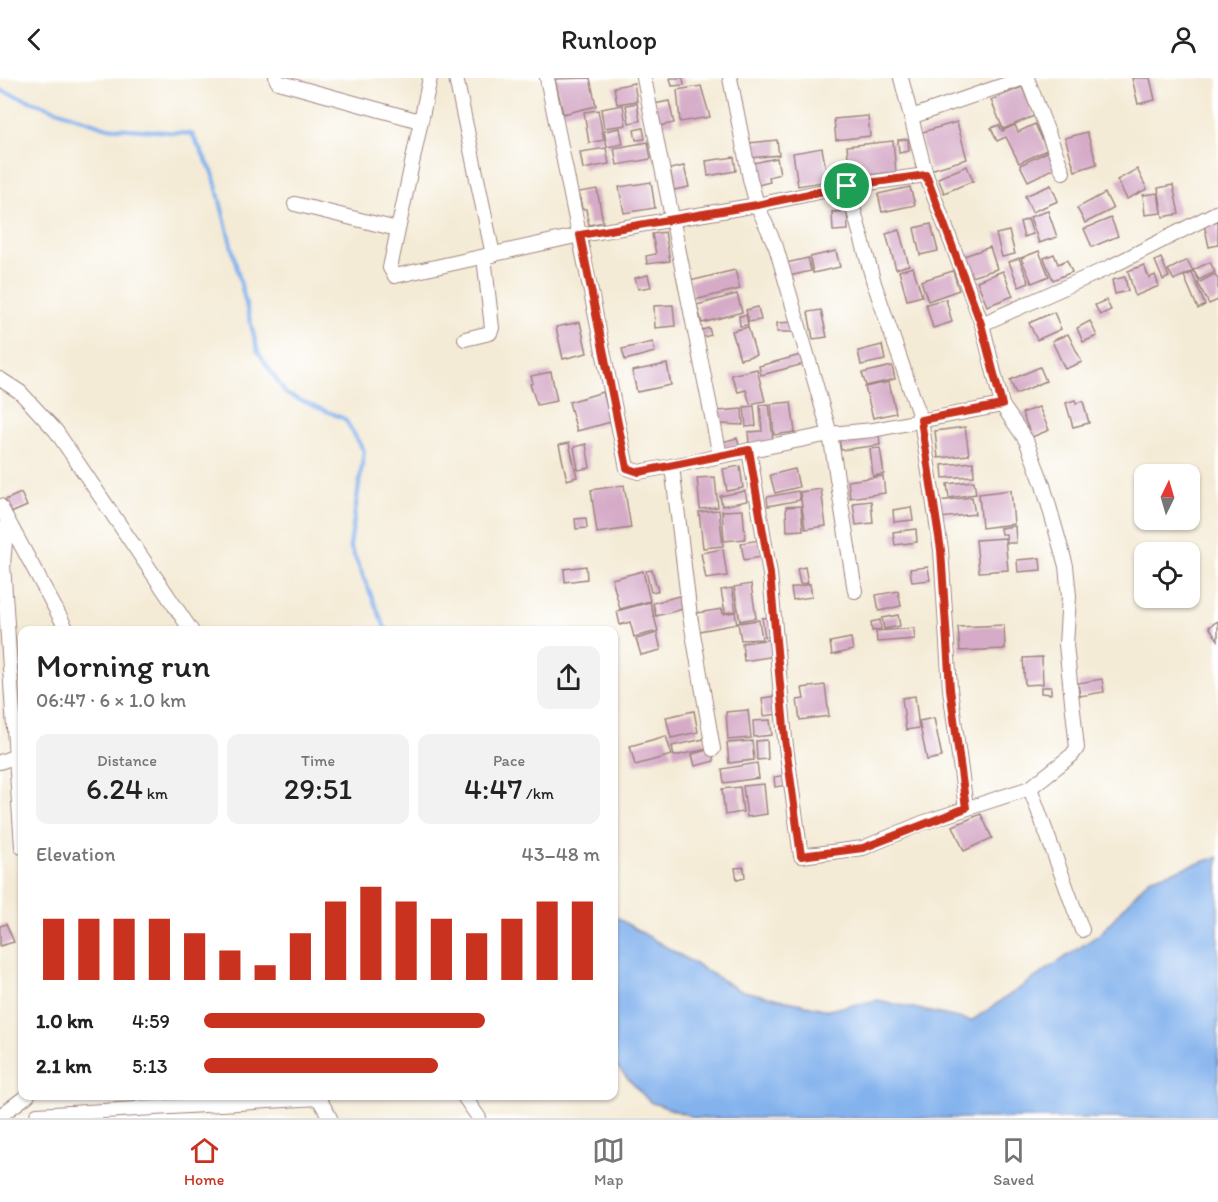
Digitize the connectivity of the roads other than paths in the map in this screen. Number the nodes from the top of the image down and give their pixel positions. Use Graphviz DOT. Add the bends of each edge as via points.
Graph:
graph roads {
  1 [pos="276,78"];
  2 [pos="430,78"];
  3 [pos="456,78"];
  4 [pos="547,78"];
  5 [pos="644,78"];
  6 [pos="730,78"];
  7 [pos="901,78"];
  8 [pos="1025,78"];
  9 [pos="911,117"];
  10 [pos="420,121"];
  11 [pos="1063,172"];
  12 [pos="926,175"];
  13 [pos="847,186"];
  14 [pos="295,204"];
  15 [pos="757,205"];
  16 [pos="1218,212"];
  17 [pos="673,218"];
  18 [pos="397,229"];
  19 [pos="580,235"];
  20 [pos="489,256"];
  21 [pos="981,324"];
  22 [pos="465,339"];
  23 [pos="0,379"];
  24 [pos="1002,405"];
  25 [pos="921,420"];
  26 [pos="830,434"];
  27 [pos="749,450"];
  28 [pos="720,456"];
  29 [pos="672,466"];
  30 [pos="0,506"];
  31 [pos="7,520"];
  32 [pos="855,591"];
  33 [pos="65,626"];
  34 [pos="188,626"];
  35 [pos="713,749"];
  36 [pos="16,756"];
  37 [pos="0,762"];
  38 [pos="18,786"];
  39 [pos="1030,788"];
  40 [pos="966,808"];
  41 [pos="1082,930"];
  42 [pos="21,1100"];
  43 [pos="35,1100"];
  44 [pos="264,1100"];
  45 [pos="320,1100"];
  46 [pos="466,1100"];
  47 [pos="0,1116"];
  48 [pos="37,1117"];
  49 [pos="330,1118"];
  50 [pos="479,1118"];
  1 -- 10 [label="street" via="278,82"];
  2 -- 10 [label="street"];
  3 -- 20 [label="street"];
  4 -- 19 [label="street"];
  5 -- 17 [label="street"];
  6 -- 15 [label="street"];
  7 -- 9 [label="street"];
  8 -- 9 [label="street"];
  8 -- 11 [label="street"];
  9 -- 12 [label="street"];
  10 -- 18 [label="street"];
  12 -- 13 [label="street"];
  12 -- 21 [label="street"];
  13 -- 15 [label="street"];
  13 -- 25 [label="street" via="874,282"];
  14 -- 18 [label="street"];
  15 -- 17 [label="street"];
  15 -- 26 [label="street" via="776,247"];
  16 -- 21 [label="street" via="1110,267"];
  17 -- 19 [label="street"];
  17 -- 28 [label="street"];
  18 -- 20 [label="street" via="390,268 395,276"];
  19 -- 20 [label="street"];
  19 -- 29 [label="street" via="627,468 639,472"];
  20 -- 22 [label="street" via="492,328 490,333"];
  21 -- 24 [label="street"];
  23 -- 34 [label="street" via="20,392 56,431"];
  24 -- 25 [label="street"];
  24 -- 39 [label="street" via="1026,440 1043,485 1066,566 1069,596 1066,645 1077,748"];
  25 -- 26 [label="street"];
  25 -- 40 [label="street" via="941,550 950,689"];
  26 -- 27 [label="street"];
  26 -- 32 [label="street"];
  27 -- 28 [label="street"];
  27 -- 40 [label="street" via="770,574 786,750 801,856 863,848"];
  28 -- 29 [label="street"];
  29 -- 35 [label="street" via="690,616"];
  30 -- 31 [label="street"];
  31 -- 33 [label="street"];
  31 -- 36 [label="street" via="3,564"];
  36 -- 37 [label="street"];
  36 -- 38 [label="street"];
  39 -- 40 [label="street"];
  39 -- 41 [label="street"];
  42 -- 47 [label="street"];
  43 -- 48 [label="street"];
  44 -- 48 [label="street"];
  45 -- 49 [label="street"];
  46 -- 50 [label="street"];
}
